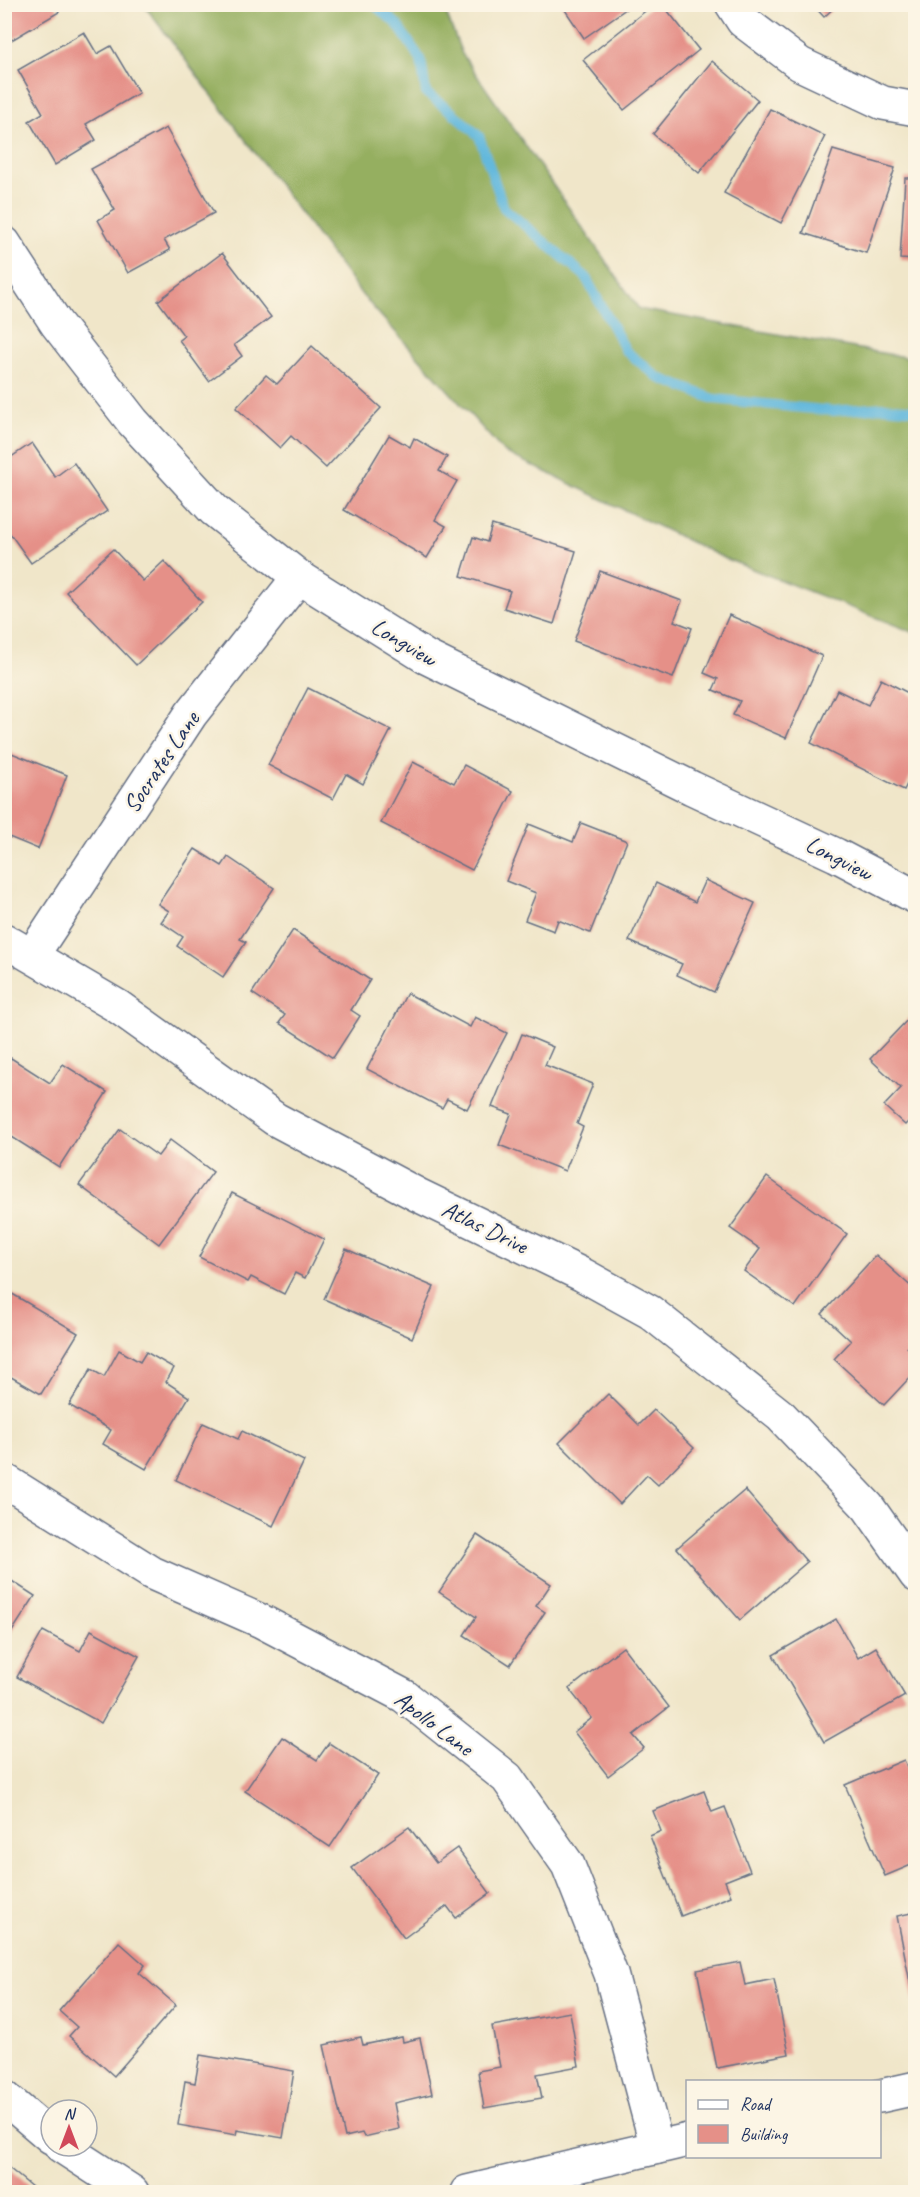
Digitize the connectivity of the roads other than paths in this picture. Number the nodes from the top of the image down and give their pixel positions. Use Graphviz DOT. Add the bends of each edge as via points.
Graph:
graph roads {
  1 [pos="732,4"];
  2 [pos="915,109"];
  3 [pos="4,243"];
  4 [pos="299,577"];
  5 [pos="915,897"];
  6 [pos="19,947"];
  7 [pos="4,1480"];
  8 [pos="915,1575"];
  9 [pos="915,2088"];
  10 [pos="881,2096"];
  11 [pos="4,2097"];
  12 [pos="39,2128"];
  13 [pos="672,2144"];
  14 [pos="79,2158"];
  15 [pos="132,2193"];
  16 [pos="466,2193"];
  1 -- 2 [label="street" via="743,21 800,64 883,103"];
  3 -- 4 [label="street, Longview" via="56,323 133,423 214,510"];
  4 -- 5 [label="street, Longview" via="426,657"];
  4 -- 6 [label="street, Socrates Lane"];
  6 -- 8 [label="street, Atlas Drive" via="117,1006 275,1119 650,1312 781,1416 868,1507"];
  7 -- 13 [label="street, Apollo Lane" via="152,1573 261,1621 404,1696 507,1778 568,1864"];
  9 -- 10 [label="street"];
  11 -- 12 [label="street"];
  13 -- 16 [label="street"];
  14 -- 15 [label="street"];
}
